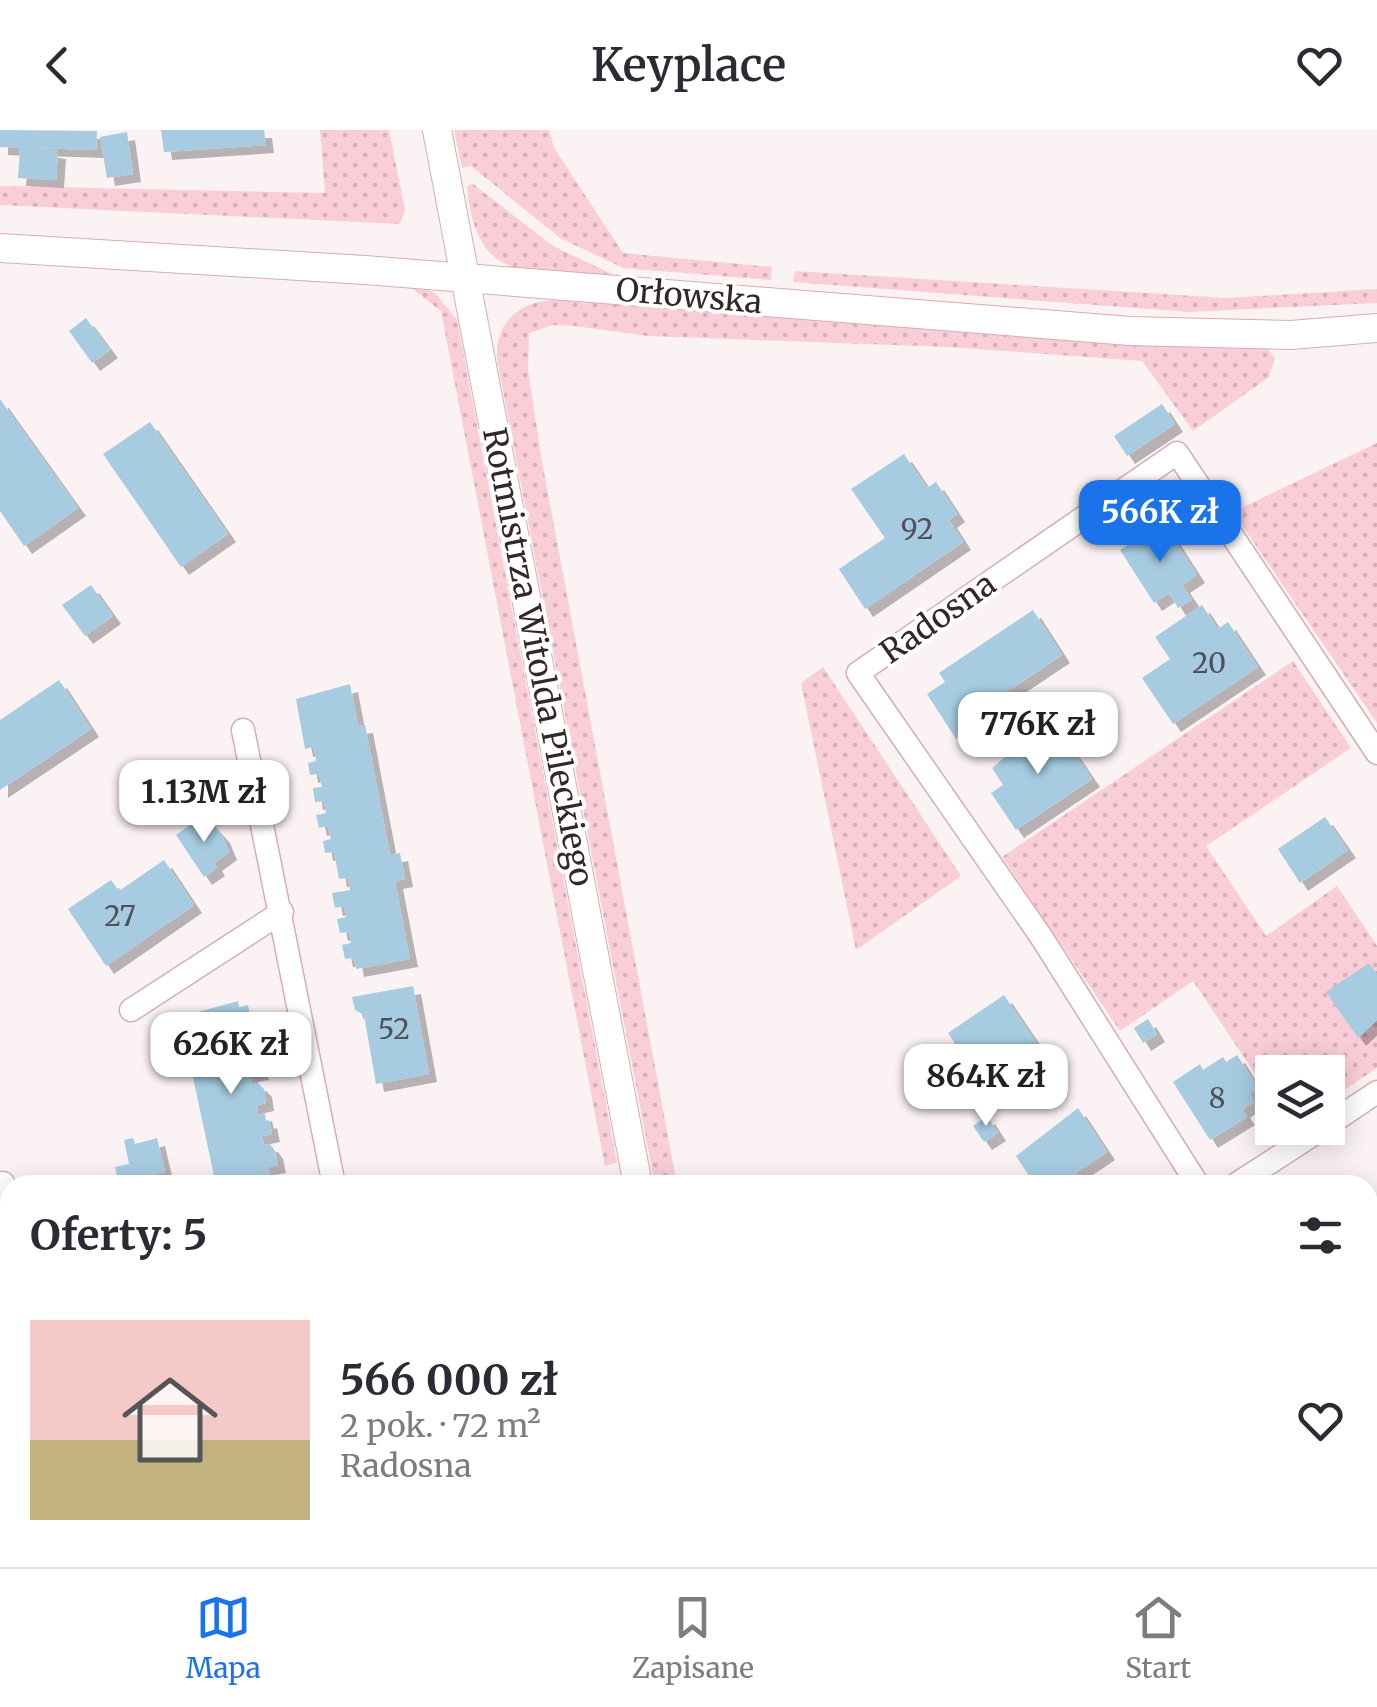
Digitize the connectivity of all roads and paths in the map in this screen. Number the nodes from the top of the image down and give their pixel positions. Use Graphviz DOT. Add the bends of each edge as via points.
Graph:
graph roads {
  1 [pos="437,130"];
  2 [pos="0,248"];
  3 [pos="465,278"];
  4 [pos="1377,328"];
  5 [pos="243,730"];
  6 [pos="1377,754"];
  7 [pos="282,912"];
  8 [pos="132,1010"];
  9 [pos="1377,1092"];
  10 [pos="1345,1113"];
  11 [pos="1296,1145"];
  12 [pos="332,1175"];
  13 [pos="636,1175"];
  14 [pos="1192,1175"];
  15 [pos="1250,1175"];
  1 -- 3 [label="street, Rotmistrza Witolda Pileckiego"];
  2 -- 3 [label="street, Orłowska"];
  3 -- 4 [label="street, Orłowska" via="1130,332 1291,335"];
  3 -- 13 [label="street, Rotmistrza Witolda Pileckiego"];
  5 -- 7 [label="street"];
  6 -- 14 [label="street, Radosna" via="1177,453 858,673 1042,938"];
  7 -- 8 [label="street"];
  7 -- 12 [label="street"];
  9 -- 10 [label="street"];
  11 -- 15 [label="street"];
}
